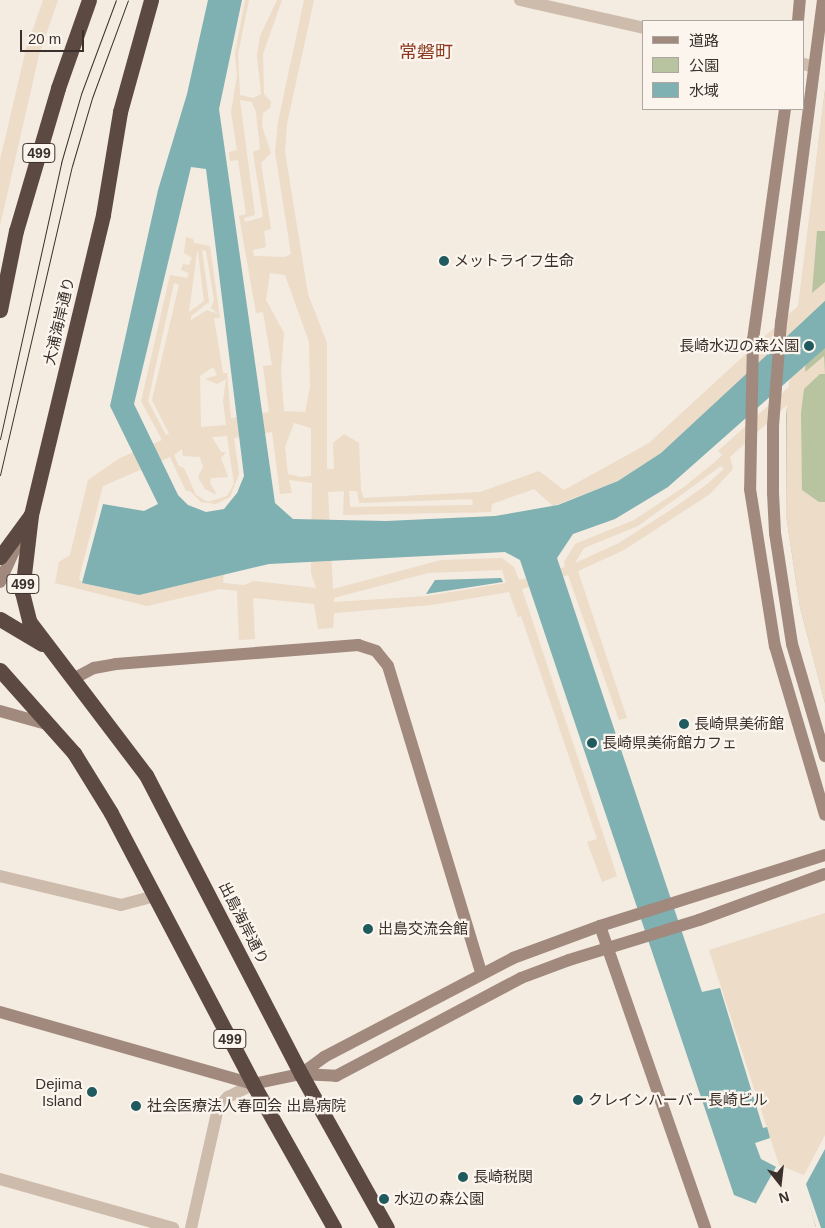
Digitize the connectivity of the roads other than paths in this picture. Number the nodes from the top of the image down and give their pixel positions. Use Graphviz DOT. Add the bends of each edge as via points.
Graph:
graph roads {
  1 [pos="89,0"];
  2 [pos="151,0"];
  3 [pos="520,0"];
  4 [pos="800,0"];
  5 [pos="823,0"];
  6 [pos="798,20"];
  7 [pos="642,28"];
  8 [pos="809,66"];
  9 [pos="805,101"];
  10 [pos="785,110"];
  11 [pos="804,110"];
  12 [pos="0,310"];
  13 [pos="31,515"];
  14 [pos="0,557"];
  15 [pos="0,582"];
  16 [pos="0,619"];
  17 [pos="47,647"];
  18 [pos="0,670"];
  19 [pos="73,679"];
  20 [pos="0,712"];
  21 [pos="50,725"];
  22 [pos="825,756"];
  23 [pos="825,815"];
  24 [pos="825,855"];
  25 [pos="825,874"];
  26 [pos="0,876"];
  27 [pos="155,896"];
  28 [pos="600,926"];
  29 [pos="608,949"];
  30 [pos="481,972"];
  31 [pos="0,1012"];
  32 [pos="301,1074"];
  33 [pos="253,1084"];
  34 [pos="0,1179"];
  35 [pos="173,1228"];
  36 [pos="191,1228"];
  37 [pos="334,1228"];
  38 [pos="387,1228"];
  39 [pos="705,1228"];
  1 -- 12 [label="highway, 499" via="58,88 16,231"];
  2 -- 13 [label="highway, 大浦海岸通り / 499" via="120,112 103,215"];
  3 -- 7 [label="street"];
  4 -- 6 [label="street"];
  5 -- 8 [label="street"];
  8 -- 9 [label="street"];
  10 -- 23 [label="street" via="753,339 750,489 770,617"];
  11 -- 22 [label="street" via="780,322 773,425 773,509 792,644"];
  13 -- 14 [label="highway"];
  13 -- 15 [label="street"];
  13 -- 17 [label="highway, 大浦海岸通り / 499" via="22,592 29,621"];
  16 -- 17 [label="highway"];
  17 -- 19 [label="highway, 出島海岸通り / 499"];
  18 -- 21 [label="highway, 499"];
  19 -- 30 [label="street" via="94,668 116,664 358,645 376,651 388,666"];
  19 -- 32 [label="highway, 出島海岸通り / 499" via="146,775"];
  20 -- 21 [label="street"];
  21 -- 27 [label="highway, 499" via="74,753 111,813"];
  24 -- 28 [label="street"];
  25 -- 29 [label="street"];
  26 -- 27 [label="street" via="121,905"];
  27 -- 33 [label="highway, 499"];
  28 -- 29 [label="street"];
  28 -- 30 [label="street"];
  29 -- 32 [label="street" via="521,978 336,1076"];
  29 -- 39 [label="street"];
  30 -- 32 [label="street" via="324,1057"];
  31 -- 33 [label="street"];
  32 -- 33 [label="street"];
  32 -- 38 [label="highway, 出島海岸通り / 499"];
  33 -- 36 [label="street" via="228,1097 218,1108"];
  33 -- 37 [label="highway, 499"];
  34 -- 35 [label="street"];
}
